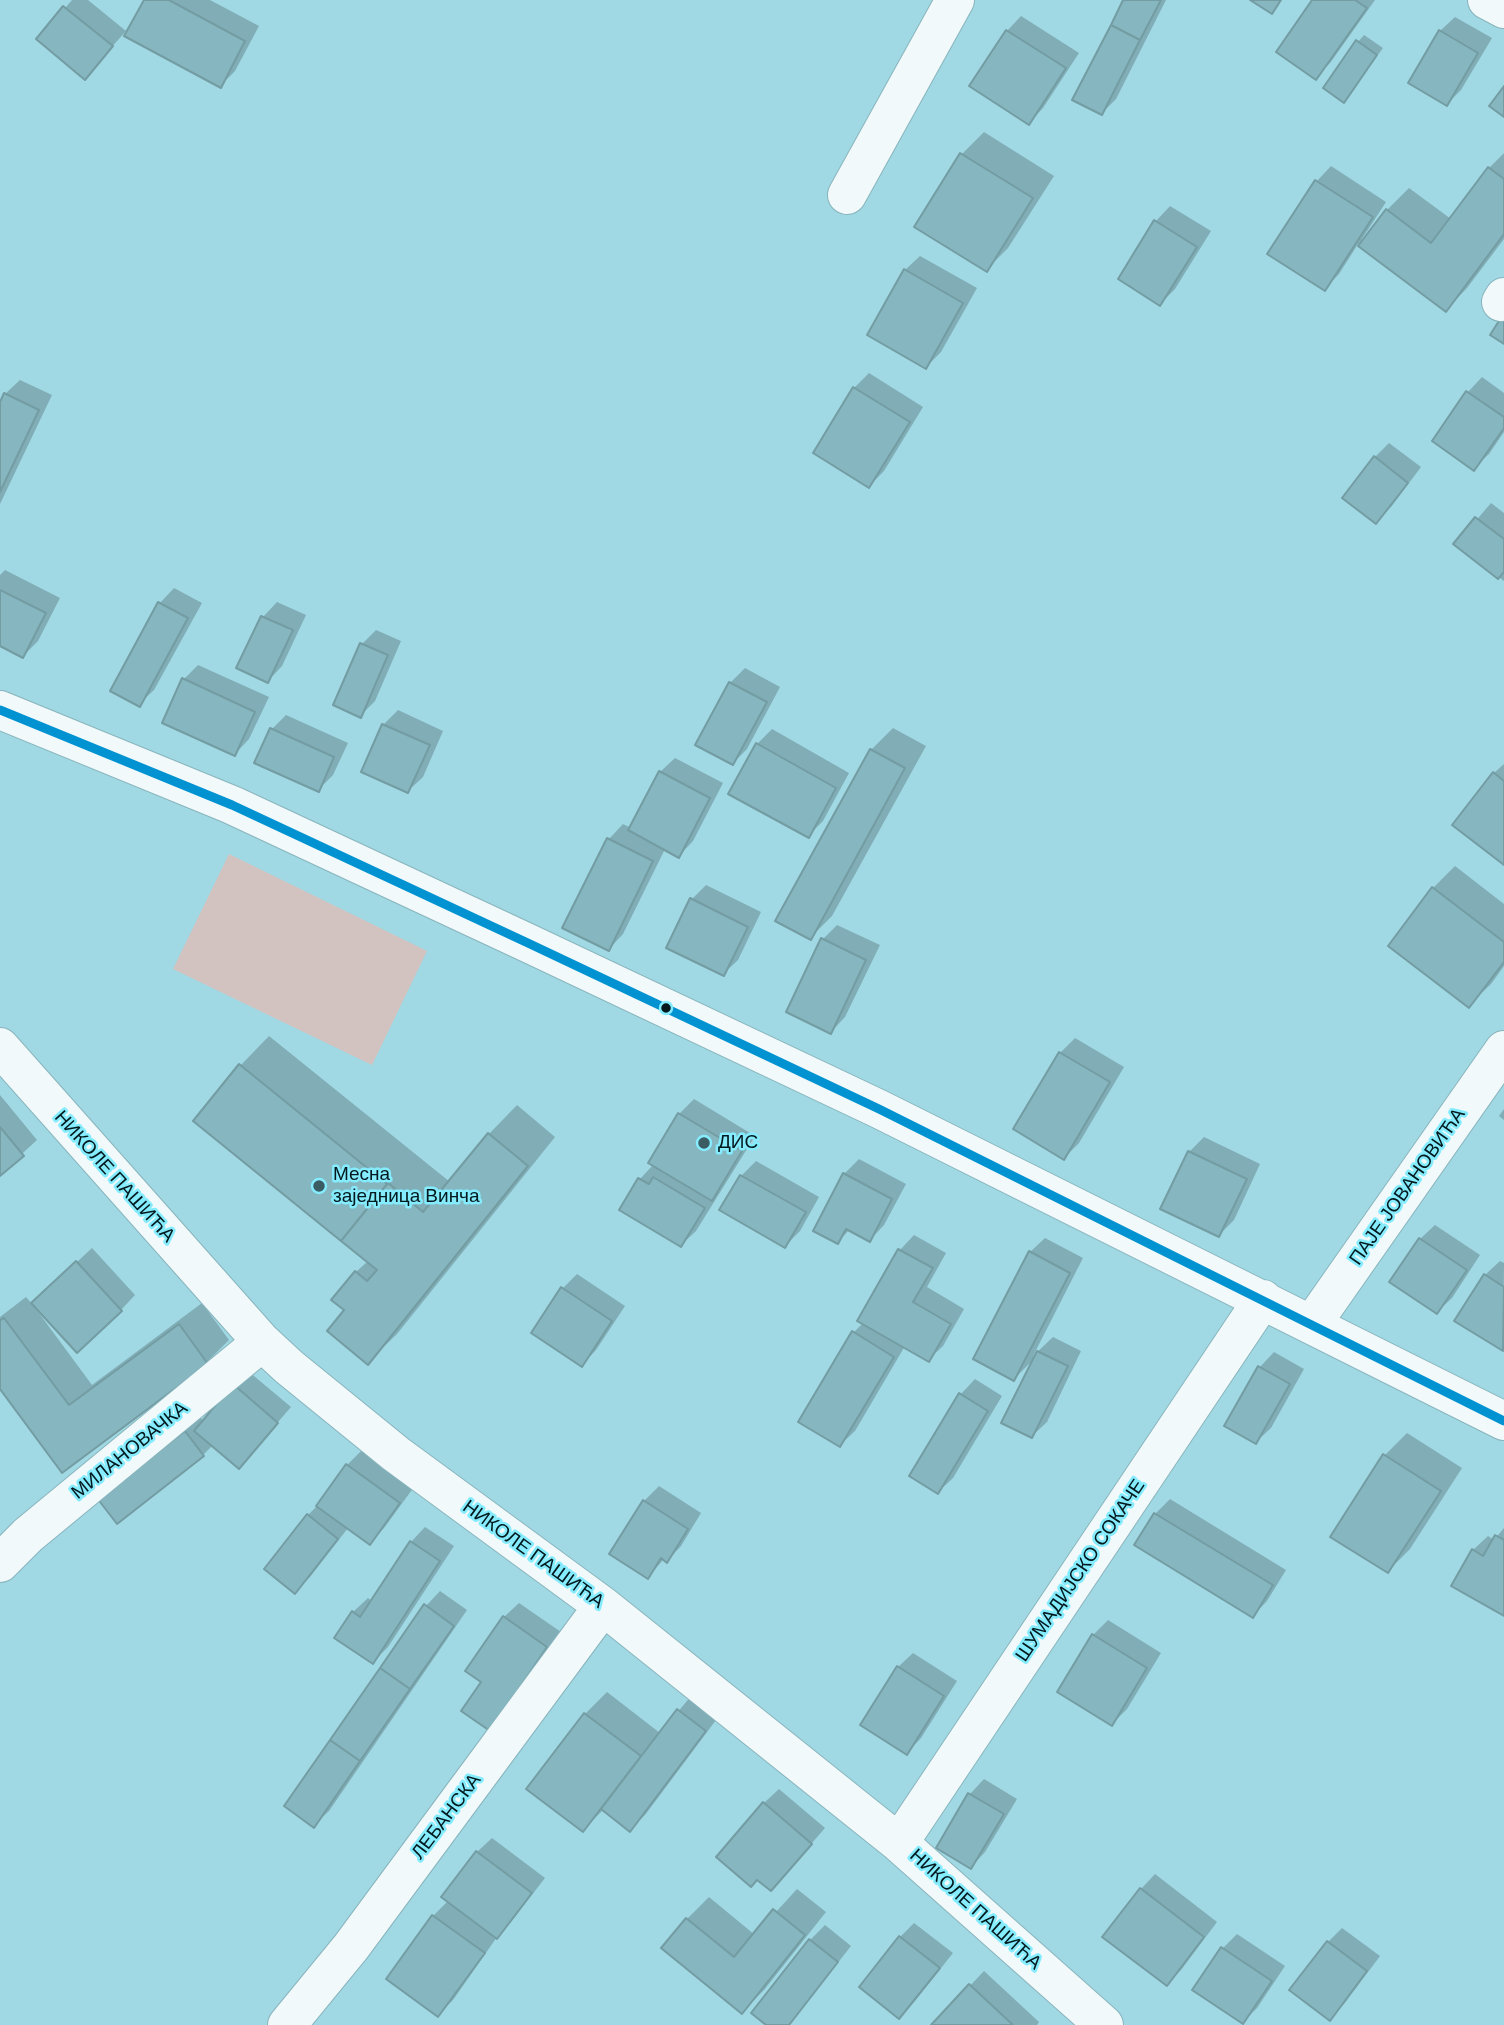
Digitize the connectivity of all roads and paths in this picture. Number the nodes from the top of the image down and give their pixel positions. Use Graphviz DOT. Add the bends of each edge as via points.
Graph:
graph roads {
  1 [pos="955,0"];
  2 [pos="1487,0"];
  3 [pos="1504,9"];
  4 [pos="847,195"];
  5 [pos="0,710"];
  6 [pos="0,1047"];
  7 [pos="1504,1050"];
  8 [pos="1263,1299"];
  9 [pos="1312,1324"];
  10 [pos="262,1342"];
  11 [pos="1504,1421"];
  12 [pos="0,1563"];
  13 [pos="603,1606"];
  14 [pos="899,1843"];
  15 [pos="286,2025"];
  16 [pos="1104,2025"];
  1 -- 4 [label="street"];
  2 -- 3 [label="street"];
  5 -- 8 [label="street" via="232,805 543,950"];
  6 -- 10 [label="street, НИКОЛЕ ПАШИЋА"];
  7 -- 9 [label="street, ПАЈЕ ЈОВАНОВИЋА"];
  8 -- 9 [label="street"];
  8 -- 14 [label="street, ШУМАДИЈСКО СОКАЧЕ"];
  9 -- 11 [label="street"];
  10 -- 12 [label="street, МИЛАНОВАЧКА"];
  10 -- 13 [label="street, НИКОЛЕ ПАШИЋА" via="396,1454"];
  13 -- 14 [label="street, НИКОЛЕ ПАШИЋА"];
  13 -- 15 [label="street, ЛЕБАНСКА" via="351,1947"];
  14 -- 16 [label="street, НИКОЛЕ ПАШИЋА"];
}
